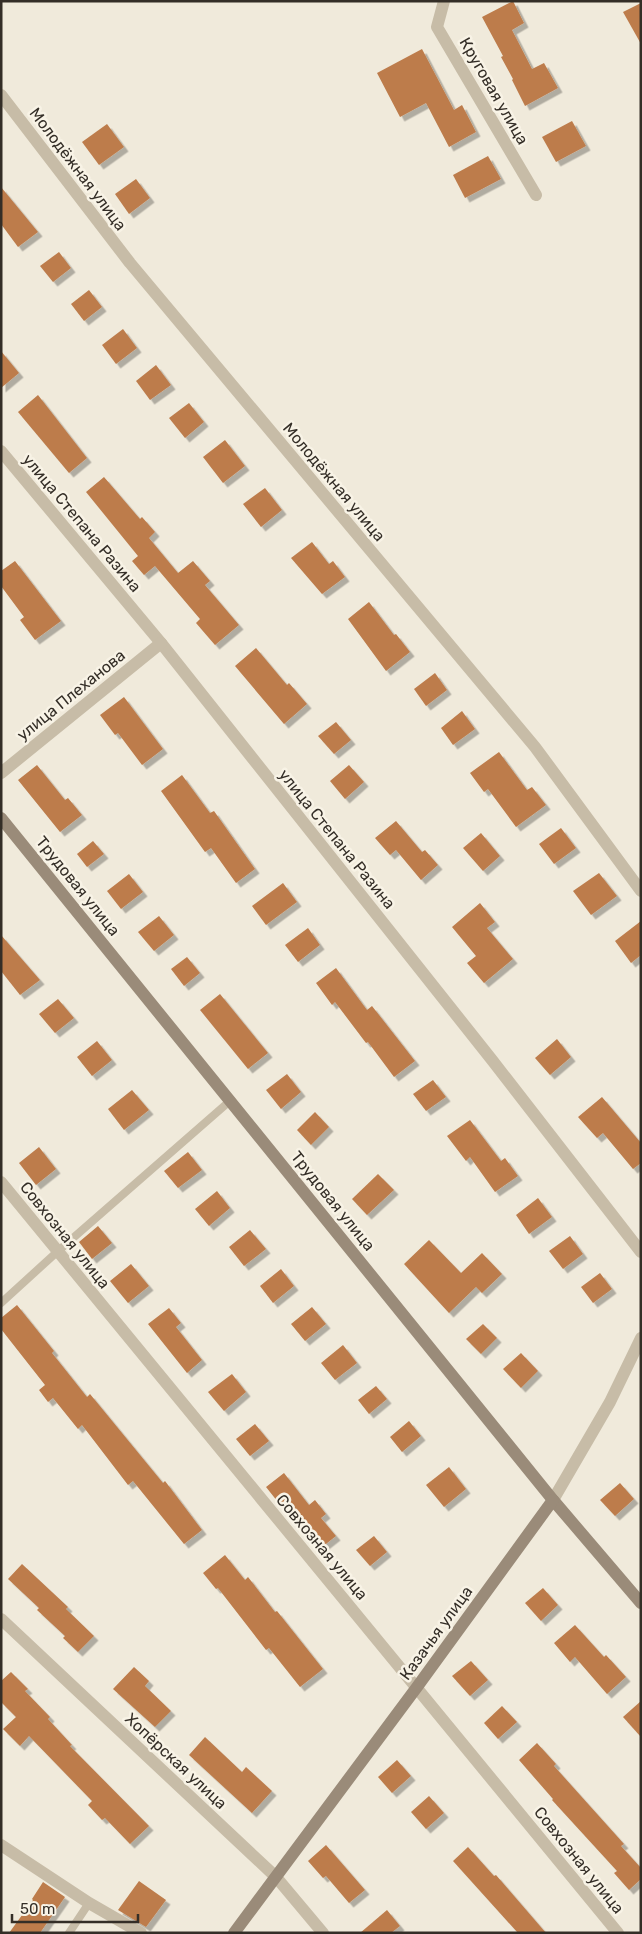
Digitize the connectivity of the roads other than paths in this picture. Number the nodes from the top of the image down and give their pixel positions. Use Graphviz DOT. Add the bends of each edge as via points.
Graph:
graph roads {
  1 [pos="444,1"];
  2 [pos="1,95"];
  3 [pos="536,195"];
  4 [pos="1,452"];
  5 [pos="161,643"];
  6 [pos="1,773"];
  7 [pos="1,818"];
  8 [pos="641,891"];
  9 [pos="231,1100"];
  10 [pos="1,1182"];
  11 [pos="57,1252"];
  12 [pos="641,1252"];
  13 [pos="1,1303"];
  14 [pos="641,1338"];
  15 [pos="553,1500"];
  16 [pos="641,1603"];
  17 [pos="1,1619"];
  18 [pos="417,1687"];
  19 [pos="1,1845"];
  20 [pos="276,1877"];
  21 [pos="89,1903"];
  22 [pos="69,1933"];
  23 [pos="141,1933"];
  24 [pos="234,1933"];
  25 [pos="323,1933"];
  26 [pos="618,1933"];
  1 -- 3 [label="street, Круговая улица" via="437,27"];
  2 -- 8 [label="street, Молодёжная улица" via="130,263 535,747"];
  4 -- 5 [label="street, улица Степана Разина"];
  5 -- 6 [label="street, улица Плеханова"];
  5 -- 12 [label="street, улица Степана Разина"];
  7 -- 9 [label="street, Трудовая улица"];
  9 -- 11 [label="lane"];
  9 -- 15 [label="street, Трудовая улица"];
  10 -- 11 [label="street, Совхозная улица"];
  11 -- 13 [label="lane"];
  11 -- 18 [label="street, Совхозная улица"];
  14 -- 15 [label="street, Казачья улица" via="610,1402"];
  15 -- 16 [label="street, Трудовая улица"];
  15 -- 18 [label="street, Казачья улица"];
  17 -- 20 [label="street, Хопёрская улица"];
  18 -- 20 [label="street, Казачья улица"];
  18 -- 26 [label="street, Совхозная улица"];
  19 -- 21 [label="street"];
  20 -- 24 [label="street, Казачья улица"];
  20 -- 25 [label="street, Хопёрская улица"];
  21 -- 22 [label="lane"];
  21 -- 23 [label="street"];
}
